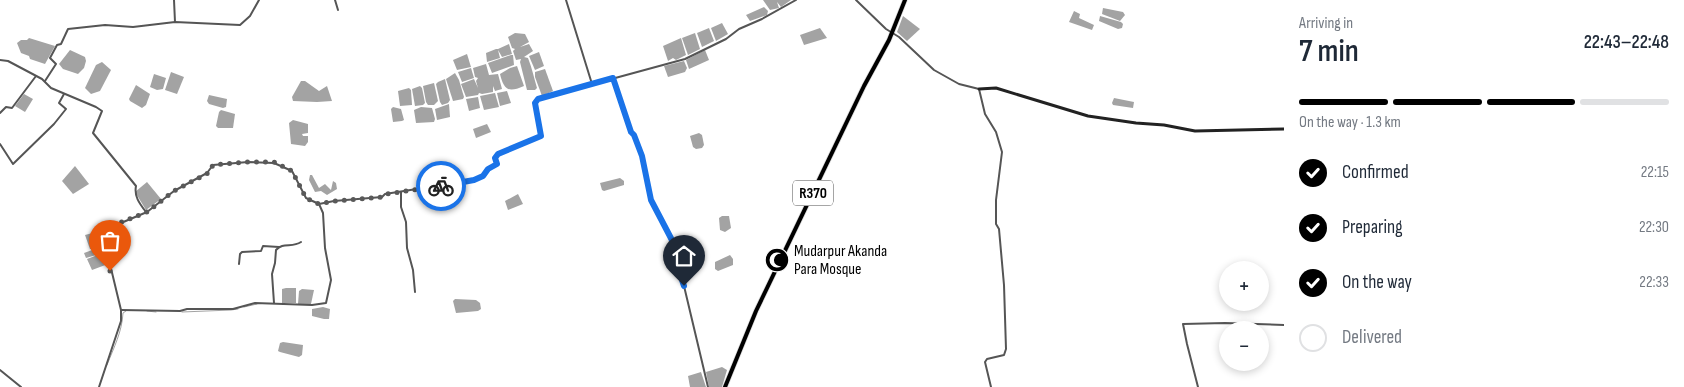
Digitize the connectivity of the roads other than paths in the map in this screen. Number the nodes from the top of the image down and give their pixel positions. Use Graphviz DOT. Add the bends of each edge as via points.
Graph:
graph roads {
  1 [pos="174,0"];
  2 [pos="259,0"];
  3 [pos="335,0"];
  4 [pos="566,0"];
  5 [pos="796,0"];
  6 [pos="856,0"];
  7 [pos="905,0"];
  8 [pos="338,10"];
  9 [pos="175,22"];
  10 [pos="892,33"];
  11 [pos="0,60"];
  12 [pos="36,76"];
  13 [pos="613,78"];
  14 [pos="45,82"];
  15 [pos="592,84"];
  16 [pos="979,89"];
  17 [pos="64,94"];
  18 [pos="0,113"];
  19 [pos="1284,129"];
  20 [pos="0,144"];
  21 [pos="401,192"];
  22 [pos="319,204"];
  23 [pos="147,212"];
  24 [pos="300,242"];
  25 [pos="279,247"];
  26 [pos="239,264"];
  27 [pos="414,292"];
  28 [pos="274,303"];
  29 [pos="121,310"];
  30 [pos="1284,325"];
  31 [pos="0,371"];
  32 [pos="20,387"];
  33 [pos="99,387"];
  34 [pos="708,387"];
  35 [pos="725,387"];
  36 [pos="991,387"];
  37 [pos="1198,387"];
  1 -- 9 [label="street"];
  2 -- 9 [label="street" via="250,16 240,25"];
  3 -- 8 [label="street"];
  4 -- 15 [label="street"];
  5 -- 13 [label="street" via="685,59"];
  6 -- 10 [label="street"];
  7 -- 10 [label="main road, R370"];
  9 -- 14 [label="street" via="68,29 50,58 56,64"];
  10 -- 16 [label="street" via="934,70 959,84"];
  10 -- 35 [label="main road, R370" via="756,311"];
  11 -- 12 [label="street"];
  12 -- 14 [label="street"];
  12 -- 18 [label="street" via="12,108 6,107"];
  13 -- 15 [label="street"];
  13 -- 34 [label="street" via="642,156 651,200 674,244"];
  14 -- 17 [label="street"];
  15 -- 21 [label="street" via="538,99 535,103 541,136 498,154 495,158 497,164 483,176"];
  16 -- 19 [label="street" via="996,88 1088,116 1164,124 1195,132"];
  16 -- 36 [label="street" via="984,114 996,132 1002,152 996,224 1004,285 1006,354 985,362"];
  17 -- 20 [label="street" via="59,103 66,109 13,164"];
  17 -- 23 [label="street" via="102,111 93,133 136,186 135,195"];
  21 -- 22 [label="street"];
  21 -- 27 [label="street"];
  22 -- 23 [label="street" via="306,198 292,171 274,162 248,162 213,165 208,173 174,191"];
  22 -- 28 [label="street" via="323,212 331,280 327,302 312,305"];
  23 -- 29 [label="street" via="101,233"];
  24 -- 25 [label="street"];
  25 -- 26 [label="street" via="264,246 260,251 242,252"];
  25 -- 28 [label="street" via="272,274"];
  28 -- 29 [label="street" via="256,303 233,309"];
  29 -- 33 [label="street" via="122,321"];
  30 -- 37 [label="street" via="1184,324"];
  31 -- 32 [label="street"];
}
